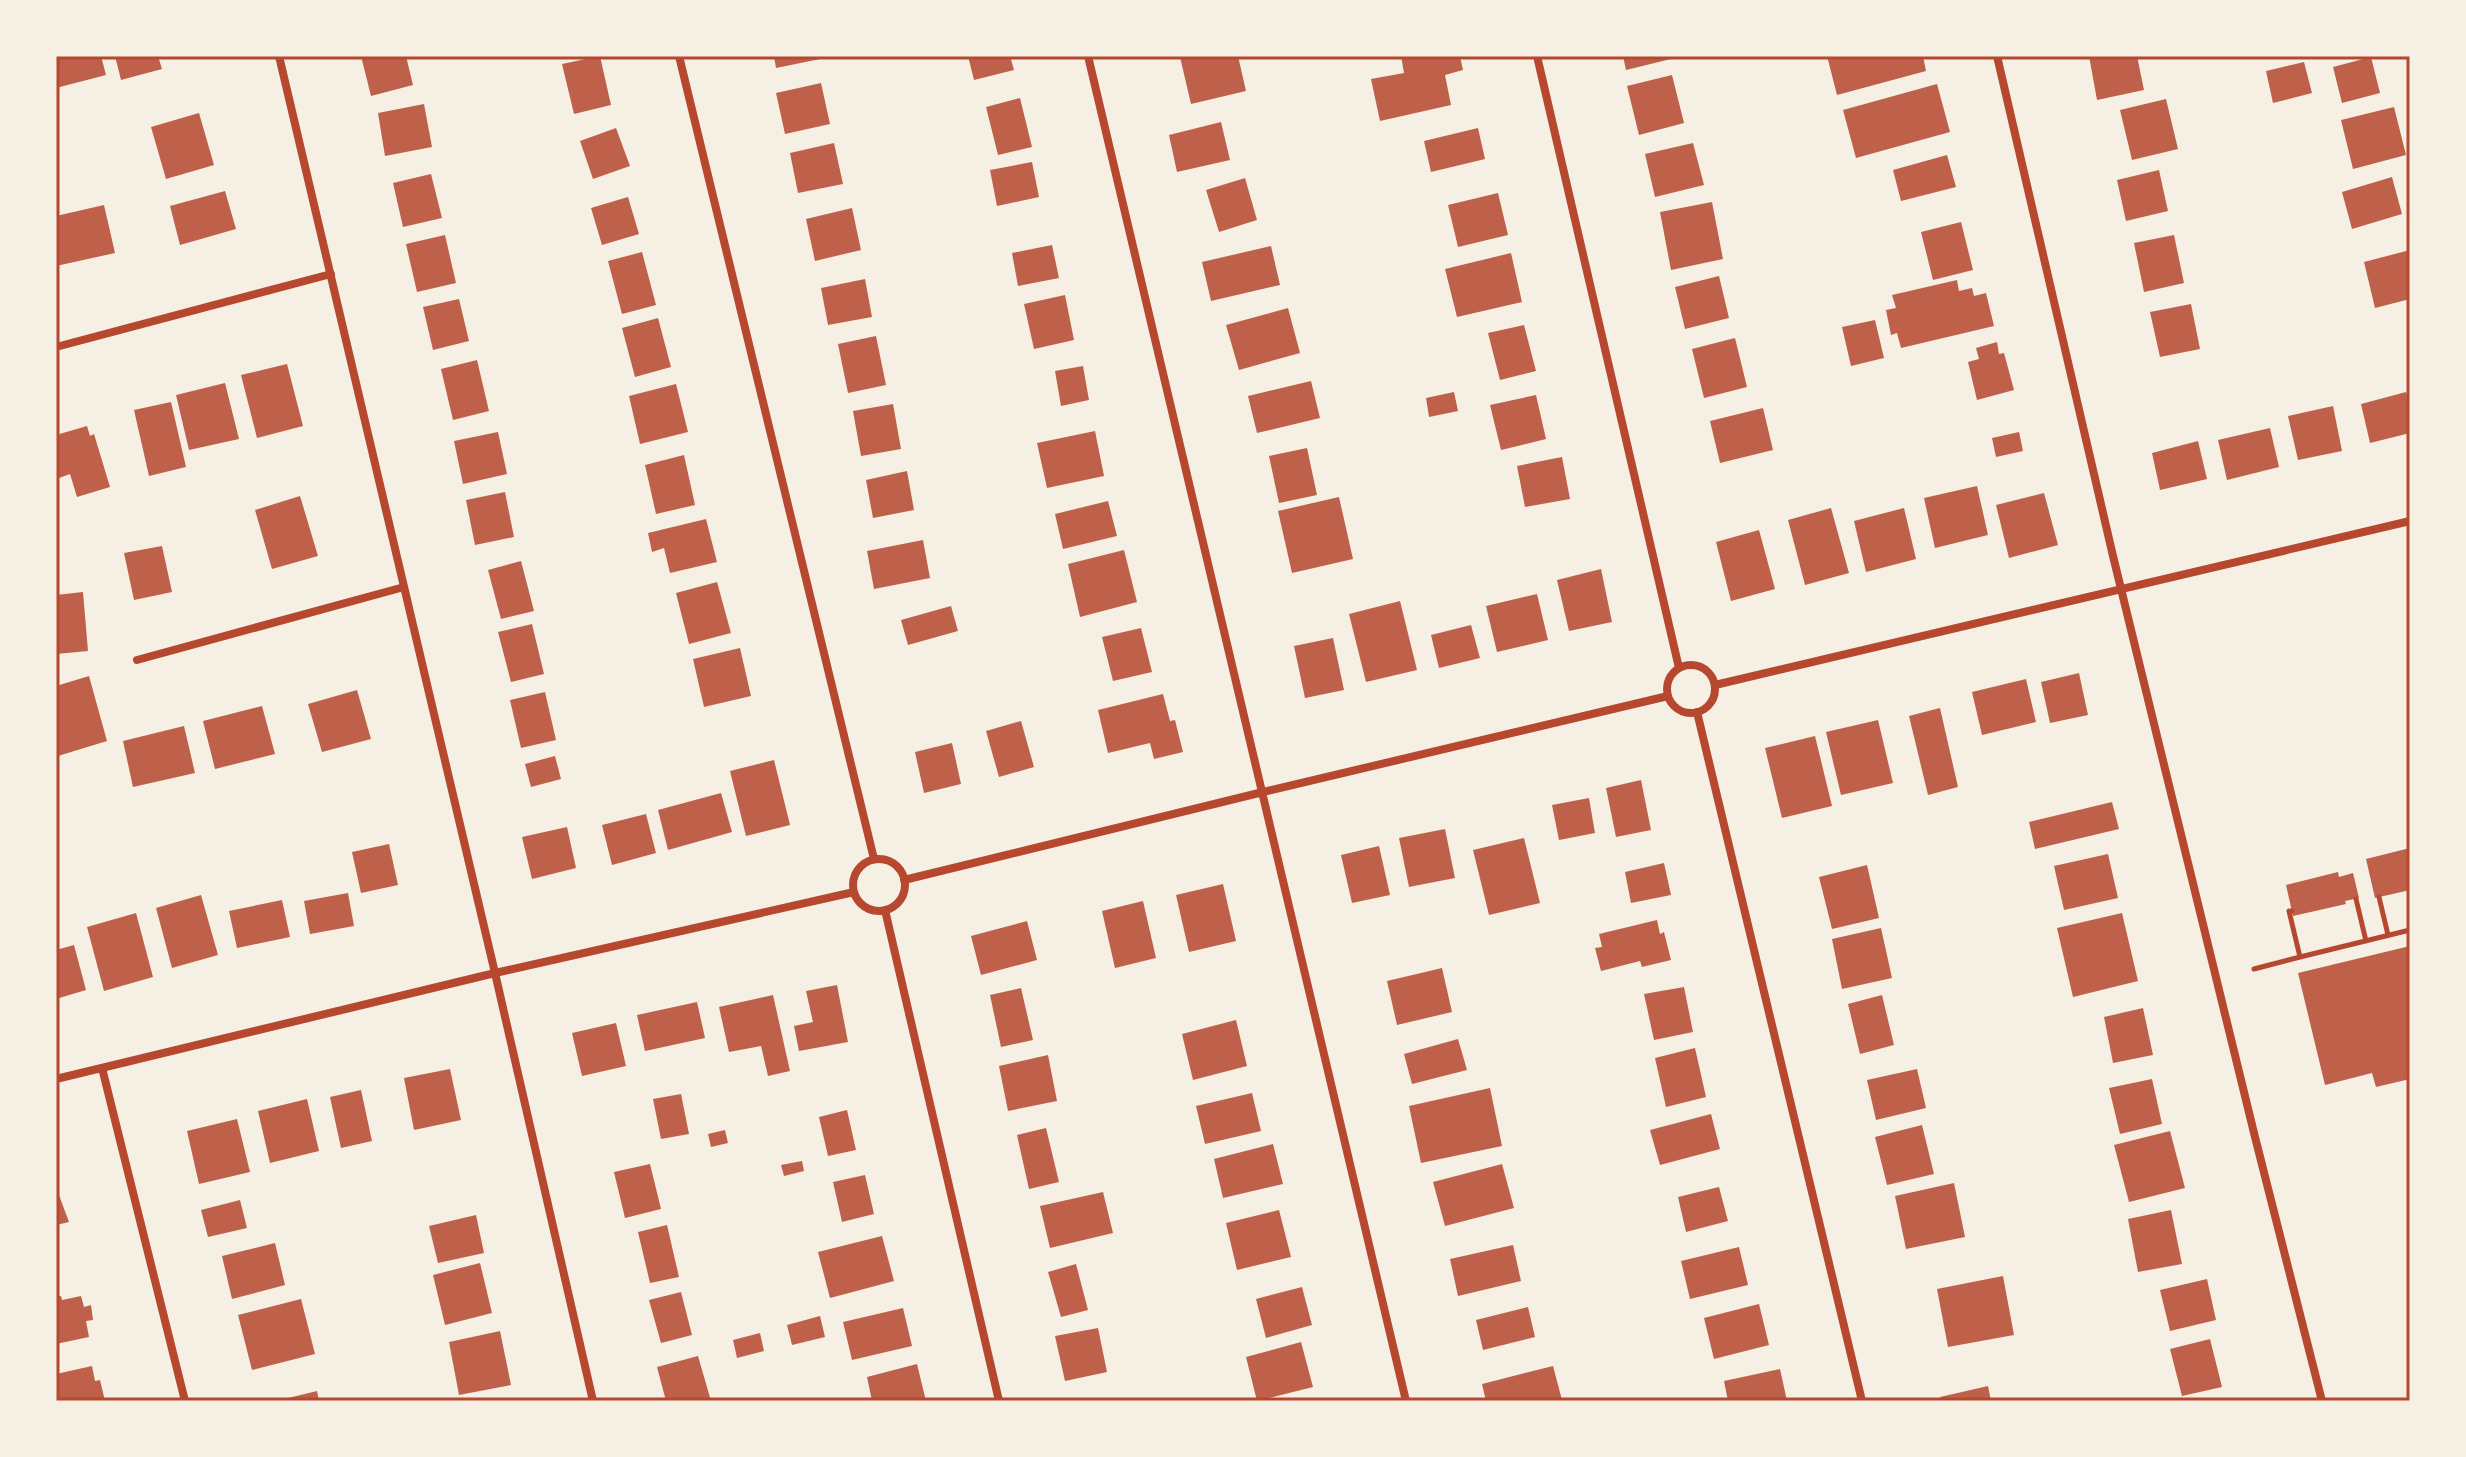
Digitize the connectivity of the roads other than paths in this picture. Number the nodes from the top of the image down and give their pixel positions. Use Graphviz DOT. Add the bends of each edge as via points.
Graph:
graph roads {
  1 [pos="279,56"];
  2 [pos="679,56"];
  3 [pos="1088,56"];
  4 [pos="1537,56"];
  5 [pos="1997,56"];
  6 [pos="331,274"];
  7 [pos="56,347"];
  8 [pos="2410,521"];
  9 [pos="404,587"];
  10 [pos="2121,589"];
  11 [pos="137,660"];
  12 [pos="1679,668"];
  13 [pos="1715,685"];
  14 [pos="1668,696"];
  15 [pos="1697,712"];
  16 [pos="1263,792"];
  17 [pos="874,859"];
  18 [pos="904,880"];
  19 [pos="854,892"];
  20 [pos="885,910"];
  21 [pos="495,973"];
  22 [pos="102,1068"];
  23 [pos="56,1079"];
  24 [pos="185,1401"];
  25 [pos="593,1401"];
  26 [pos="999,1401"];
  27 [pos="1406,1401"];
  28 [pos="1862,1401"];
  29 [pos="2322,1401"];
  1 -- 6 [label="street"];
  2 -- 17 [label="street"];
  3 -- 16 [label="street"];
  4 -- 12 [label="street"];
  5 -- 10 [label="street"];
  6 -- 7 [label="street"];
  6 -- 9 [label="street"];
  8 -- 10 [label="street"];
  9 -- 11 [label="street"];
  9 -- 21 [label="street"];
  10 -- 13 [label="street"];
  10 -- 29 [label="street"];
  12 -- 13 [label="street" via="1702,667"];
  12 -- 14 [label="street" via="1669,680"];
  13 -- 15 [label="street" via="1709,704"];
  14 -- 15 [label="street" via="1677,708"];
  14 -- 16 [label="street"];
  15 -- 28 [label="street"];
  16 -- 18 [label="street"];
  16 -- 27 [label="street"];
  17 -- 18 [label="street" via="897,866"];
  17 -- 19 [label="street" via="860,868"];
  18 -- 20 [label="street" via="902,896"];
  19 -- 20 [label="street" via="869,909"];
  19 -- 21 [label="street"];
  20 -- 26 [label="street"];
  21 -- 22 [label="street"];
  21 -- 25 [label="street"];
  22 -- 23 [label="street"];
  22 -- 24 [label="street"];
}
